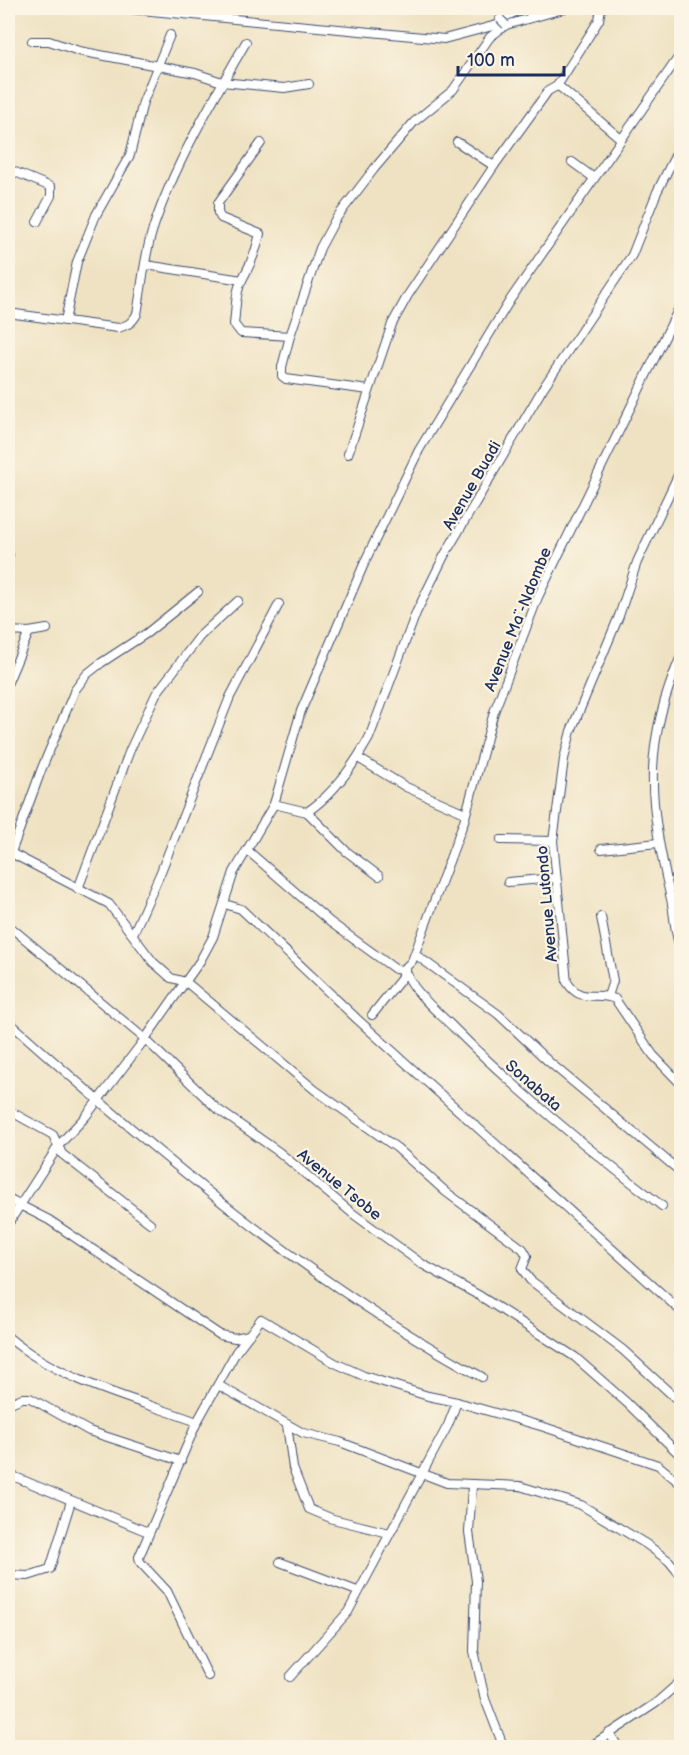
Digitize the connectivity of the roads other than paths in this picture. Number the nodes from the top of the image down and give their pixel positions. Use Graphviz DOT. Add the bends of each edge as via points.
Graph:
graph roads {
  1 [pos="120,8"];
  2 [pos="524,8"];
  3 [pos="545,8"];
  4 [pos="567,8"];
  5 [pos="601,8"];
  6 [pos="503,22"];
  7 [pos="170,35"];
  8 [pos="32,41"];
  9 [pos="246,42"];
  10 [pos="681,52"];
  11 [pos="158,66"];
  12 [pos="222,82"];
  13 [pos="309,84"];
  14 [pos="557,86"];
  15 [pos="621,139"];
  16 [pos="457,141"];
  17 [pos="681,142"];
  18 [pos="261,143"];
  19 [pos="572,162"];
  20 [pos="494,166"];
  21 [pos="8,169"];
  22 [pos="594,178"];
  23 [pos="37,222"];
  24 [pos="146,265"];
  25 [pos="242,280"];
  26 [pos="681,302"];
  27 [pos="8,313"];
  28 [pos="65,321"];
  29 [pos="290,336"];
  30 [pos="369,390"];
  31 [pos="348,454"];
  32 [pos="681,467"];
  33 [pos="198,592"];
  34 [pos="238,601"];
  35 [pos="279,604"];
  36 [pos="47,628"];
  37 [pos="8,631"];
  38 [pos="29,632"];
  39 [pos="681,654"];
  40 [pos="8,682"];
  41 [pos="358,758"];
  42 [pos="274,804"];
  43 [pos="307,812"];
  44 [pos="465,813"];
  45 [pos="501,840"];
  46 [pos="553,841"];
  47 [pos="658,843"];
  48 [pos="601,849"];
  49 [pos="247,850"];
  50 [pos="9,857"];
  51 [pos="379,876"];
  52 [pos="554,878"];
  53 [pos="508,882"];
  54 [pos="78,889"];
  55 [pos="225,904"];
  56 [pos="602,917"];
  57 [pos="8,925"];
  58 [pos="133,934"];
  59 [pos="681,952"];
  60 [pos="414,958"];
  61 [pos="404,969"];
  62 [pos="186,981"];
  63 [pos="608,996"];
  64 [pos="372,1015"];
  65 [pos="8,1021"];
  66 [pos="145,1039"];
  67 [pos="681,1085"];
  68 [pos="97,1101"];
  69 [pos="8,1110"];
  70 [pos="59,1145"];
  71 [pos="681,1173"];
  72 [pos="8,1199"];
  73 [pos="22,1204"];
  74 [pos="662,1206"];
  75 [pos="150,1223"];
  76 [pos="8,1224"];
  77 [pos="681,1312"];
  78 [pos="249,1335"];
  79 [pos="8,1337"];
  80 [pos="225,1337"];
  81 [pos="236,1352"];
  82 [pos="482,1377"];
  83 [pos="218,1385"];
  84 [pos="457,1402"];
  85 [pos="8,1404"];
  86 [pos="681,1404"];
  87 [pos="197,1422"];
  88 [pos="287,1425"];
  89 [pos="681,1457"];
  90 [pos="181,1461"];
  91 [pos="420,1473"];
  92 [pos="8,1474"];
  93 [pos="681,1485"];
  94 [pos="472,1486"];
  95 [pos="71,1501"];
  96 [pos="148,1532"];
  97 [pos="389,1533"];
  98 [pos="280,1562"];
  99 [pos="8,1575"];
  100 [pos="681,1577"];
  101 [pos="357,1591"];
  102 [pos="208,1676"];
  103 [pos="290,1677"];
  104 [pos="681,1680"];
  105 [pos="609,1733"];
  106 [pos="504,1748"];
  107 [pos="588,1748"];
  108 [pos="619,1748"];
  1 -- 3 [label="street" via="444,39 494,27"];
  2 -- 6 [label="street"];
  4 -- 6 [label="street"];
  5 -- 14 [label="street" via="599,20"];
  6 -- 29 [label="street" via="453,90 414,122 335,220 320,248"];
  7 -- 11 [label="street"];
  8 -- 11 [label="street" via="49,41 79,51"];
  9 -- 12 [label="street"];
  10 -- 15 [label="street"];
  11 -- 12 [label="street" via="195,72"];
  11 -- 28 [label="street" via="143,102 130,155 96,215 77,262"];
  12 -- 13 [label="street" via="284,88"];
  12 -- 24 [label="street" via="164,203 152,233"];
  14 -- 15 [label="street"];
  14 -- 20 [label="street" via="548,91"];
  15 -- 22 [label="street"];
  16 -- 20 [label="street"];
  17 -- 41 [label="street, Avenue Buadi" via="632,255 543,388 444,556 416,613"];
  18 -- 25 [label="street" via="218,203 221,218 260,234 255,256"];
  19 -- 22 [label="street"];
  20 -- 30 [label="street" via="397,314"];
  21 -- 23 [label="street" via="51,187 51,196"];
  22 -- 42 [label="street" via="510,300 419,450 367,557 301,711"];
  24 -- 25 [label="street"];
  24 -- 28 [label="street" via="137,314 129,325 118,328"];
  25 -- 29 [label="street" via="234,324 238,331"];
  26 -- 44 [label="street, Avenue Ma¨-Ndombe" via="538,597 494,712"];
  27 -- 28 [label="street"];
  29 -- 30 [label="street" via="281,372 286,379"];
  30 -- 31 [label="street"];
  32 -- 46 [label="street, Avenue Lutondo" via="637,562 571,730"];
  33 -- 50 [label="street" via="87,674 75,690"];
  34 -- 54 [label="street" via="200,636 156,694 130,750"];
  35 -- 58 [label="street" via="230,697"];
  36 -- 38 [label="street"];
  37 -- 38 [label="street"];
  38 -- 40 [label="street"];
  39 -- 47 [label="street" via="658,717 653,755"];
  41 -- 43 [label="street, Avenue Buadi" via="324,799"];
  41 -- 44 [label="street" via="406,787"];
  42 -- 43 [label="street"];
  42 -- 49 [label="street"];
  43 -- 51 [label="street" via="346,851"];
  44 -- 60 [label="street, Avenue Ma¨-Ndombe"];
  45 -- 46 [label="street"];
  46 -- 52 [label="street, Avenue Lutondo"];
  47 -- 48 [label="street"];
  47 -- 59 [label="street"];
  49 -- 55 [label="street" via="234,872"];
  49 -- 61 [label="street" via="330,922 395,969"];
  50 -- 54 [label="street"];
  52 -- 53 [label="street"];
  52 -- 63 [label="street, Avenue Lutondo" via="567,982 573,992 582,996"];
  54 -- 58 [label="street" via="109,904"];
  55 -- 62 [label="street" via="213,937"];
  55 -- 77 [label="street" via="241,909"];
  56 -- 63 [label="street" via="612,981"];
  57 -- 66 [label="street, Avenue Tsobe"];
  58 -- 62 [label="street" via="141,949 171,978"];
  60 -- 61 [label="street"];
  60 -- 71 [label="street" via="498,1014"];
  61 -- 64 [label="street" via="401,979"];
  61 -- 74 [label="street, Sonabata" via="439,1014 502,1076"];
  62 -- 66 [label="street"];
  62 -- 86 [label="street" via="315,1090 397,1148 446,1192 523,1249 527,1256 522,1269 530,1280 623,1350"];
  63 -- 67 [label="street" via="619,1003 653,1054"];
  65 -- 68 [label="street"];
  66 -- 68 [label="street"];
  66 -- 89 [label="street, Avenue Tsobe" via="216,1108 279,1152 388,1240 575,1357"];
  68 -- 70 [label="street"];
  68 -- 82 [label="street" via="278,1247 412,1336"];
  69 -- 70 [label="street" via="53,1135"];
  70 -- 73 [label="street"];
  70 -- 75 [label="street" via="69,1160"];
  72 -- 73 [label="street"];
  73 -- 76 [label="street"];
  73 -- 80 [label="street"];
  78 -- 80 [label="street"];
  78 -- 81 [label="street"];
  78 -- 84 [label="street" via="263,1319 364,1376"];
  79 -- 87 [label="street" via="66,1375"];
  80 -- 81 [label="street"];
  81 -- 83 [label="street"];
  83 -- 87 [label="street"];
  83 -- 88 [label="street"];
  84 -- 91 [label="street"];
  84 -- 93 [label="street" via="658,1465"];
  85 -- 90 [label="street" via="30,1398 89,1431"];
  87 -- 90 [label="street"];
  88 -- 91 [label="street"];
  88 -- 97 [label="street" via="293,1468 309,1509"];
  90 -- 96 [label="street"];
  91 -- 94 [label="street" via="447,1483"];
  91 -- 97 [label="street"];
  92 -- 95 [label="street"];
  94 -- 100 [label="street" via="520,1486 581,1505 646,1544 669,1561"];
  94 -- 106 [label="street" via="469,1532 476,1581 474,1651 488,1710"];
  95 -- 96 [label="street"];
  95 -- 99 [label="street" via="50,1569 28,1576"];
  96 -- 102 [label="street" via="140,1562 167,1592"];
  97 -- 101 [label="street"];
  98 -- 101 [label="street"];
  101 -- 103 [label="street" via="339,1623"];
  104 -- 105 [label="street" via="656,1703"];
  105 -- 107 [label="street"];
  105 -- 108 [label="street"];
}
